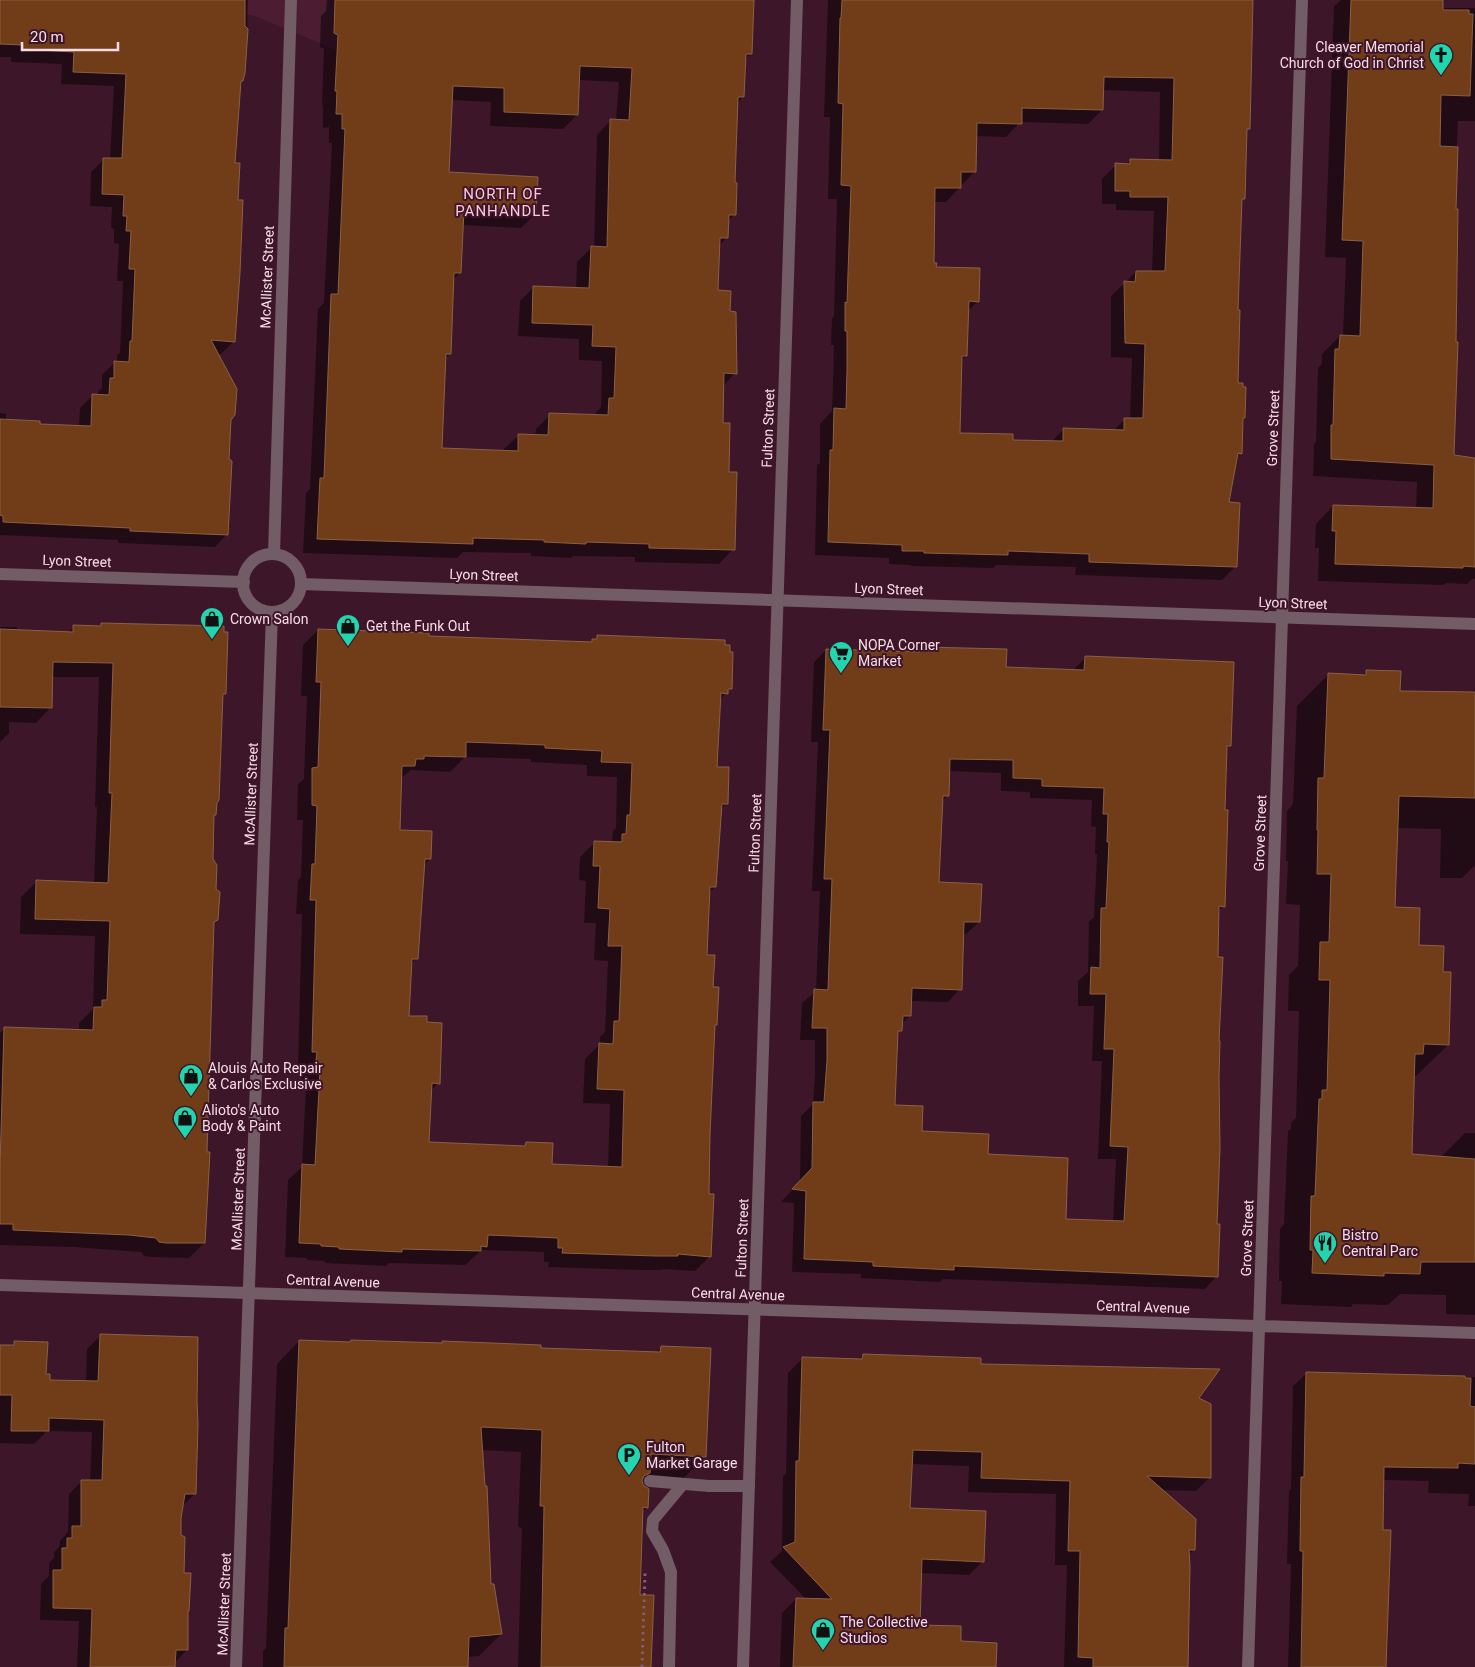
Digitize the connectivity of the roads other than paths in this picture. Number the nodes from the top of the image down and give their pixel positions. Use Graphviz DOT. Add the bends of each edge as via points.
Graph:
graph roads {
  1 [pos="291,0"];
  2 [pos="797,0"];
  3 [pos="1302,0"];
  4 [pos="274,554"];
  5 [pos="0,574"];
  6 [pos="244,582"];
  7 [pos="301,584"];
  8 [pos="778,600"];
  9 [pos="272,612"];
  10 [pos="1282,617"];
  11 [pos="1475,624"];
  12 [pos="0,1285"];
  13 [pos="250,1293"];
  14 [pos="755,1310"];
  15 [pos="1259,1326"];
  16 [pos="1475,1333"];
  17 [pos="650,1481"];
  18 [pos="683,1484"];
  19 [pos="749,1486"];
  20 [pos="236,1667"];
  21 [pos="669,1667"];
  22 [pos="743,1667"];
  23 [pos="1248,1667"];
  1 -- 4 [label="street, McAllister Street"];
  2 -- 8 [label="street, Fulton Street"];
  3 -- 10 [label="street, Grove Street"];
  4 -- 6 [label="street" via="253,562"];
  4 -- 7 [label="street" via="293,563"];
  5 -- 6 [label="street, Lyon Street"];
  6 -- 9 [label="street" via="251,602"];
  7 -- 8 [label="street, Lyon Street"];
  7 -- 9 [label="street" via="292,604"];
  8 -- 10 [label="street, Lyon Street"];
  8 -- 14 [label="street, Fulton Street"];
  9 -- 13 [label="street, McAllister Street"];
  10 -- 11 [label="street, Lyon Street"];
  10 -- 15 [label="street, Grove Street"];
  12 -- 13 [label="street, Central Avenue"];
  13 -- 14 [label="street, Central Avenue"];
  13 -- 20 [label="street, McAllister Street"];
  14 -- 15 [label="street, Central Avenue"];
  14 -- 19 [label="street, Fulton Street"];
  15 -- 16 [label="street, Central Avenue"];
  15 -- 23 [label="street, Grove Street"];
  17 -- 18 [label="street"];
  18 -- 19 [label="street"];
  18 -- 21 [label="street" via="653,1520 652,1526 671,1572"];
  19 -- 22 [label="street, Fulton Street"];
}
